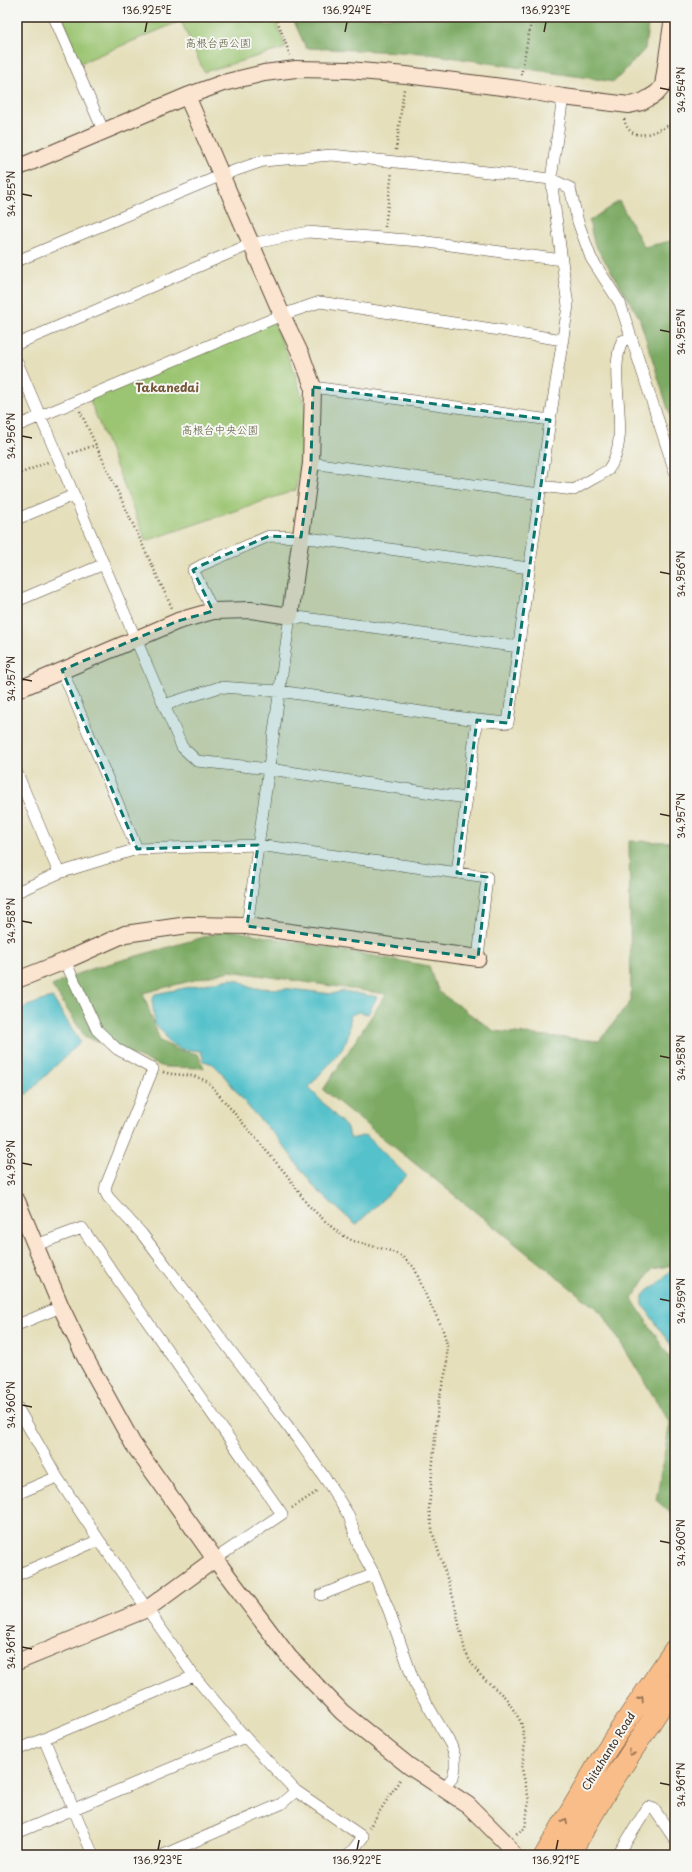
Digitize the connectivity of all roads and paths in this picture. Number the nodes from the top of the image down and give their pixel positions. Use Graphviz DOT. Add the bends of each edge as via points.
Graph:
graph roads {
  1 [pos="54,17"];
  2 [pos="276,17"];
  3 [pos="532,17"];
  4 [pos="673,17"];
  5 [pos="296,69"];
  6 [pos="518,89"];
  7 [pos="187,96"];
  8 [pos="563,97"];
  9 [pos="624,104"];
  10 [pos="675,122"];
  11 [pos="103,130"];
  12 [pos="17,168"];
  13 [pos="222,175"];
  14 [pos="551,180"];
  15 [pos="250,244"];
  16 [pos="562,260"];
  17 [pos="17,261"];
  18 [pos="282,315"];
  19 [pos="631,338"];
  20 [pos="563,340"];
  21 [pos="17,344"];
  22 [pos="17,362"];
  23 [pos="313,387"];
  24 [pos="75,402"];
  25 [pos="40,416"];
  26 [pos="550,420"];
  27 [pos="17,426"];
  28 [pos="311,463"];
  29 [pos="675,472"];
  30 [pos="541,490"];
  31 [pos="74,495"];
  32 [pos="17,519"];
  33 [pos="301,537"];
  34 [pos="104,564"];
  35 [pos="529,568"];
  36 [pos="17,601"];
  37 [pos="213,611"];
  38 [pos="290,616"];
  39 [pos="178,621"];
  40 [pos="136,639"];
  41 [pos="518,646"];
  42 [pos="62,670"];
  43 [pos="17,690"];
  44 [pos="279,691"];
  45 [pos="164,705"];
  46 [pos="477,720"];
  47 [pos="269,769"];
  48 [pos="17,773"];
  49 [pos="466,798"];
  50 [pos="258,845"];
  51 [pos="137,849"];
  52 [pos="59,873"];
  53 [pos="457,873"];
  54 [pos="17,892"];
  55 [pos="247,926"];
  56 [pos="478,958"];
  57 [pos="65,961"];
  58 [pos="17,979"];
  59 [pos="153,1070"];
  60 [pos="17,1201"];
  61 [pos="36,1245"];
  62 [pos="61,1307"];
  63 [pos="17,1325"];
  64 [pos="17,1408"];
  65 [pos="57,1477"];
  66 [pos="329,1484"];
  67 [pos="17,1494"];
  68 [pos="282,1514"];
  69 [pos="99,1540"];
  70 [pos="216,1559"];
  71 [pos="374,1574"];
  72 [pos="17,1575"];
  73 [pos="321,1595"];
  74 [pos="147,1609"];
  75 [pos="675,1649"];
  76 [pos="17,1662"];
  77 [pos="194,1676"];
  78 [pos="675,1685"];
  79 [pos="245,1737"];
  80 [pos="44,1739"];
  81 [pos="17,1750"];
  82 [pos="409,1766"];
  83 [pos="444,1788"];
  84 [pos="296,1791"];
  85 [pos="74,1809"];
  86 [pos="17,1833"];
  87 [pos="362,1837"];
  88 [pos="675,1840"];
  89 [pos="509,1849"];
  90 [pos="93,1855"];
  91 [pos="163,1855"];
  92 [pos="349,1855"];
  93 [pos="546,1855"];
  94 [pos="569,1855"];
  95 [pos="618,1855"];
  1 -- 11 [label="street"];
  2 -- 5 [label="path"];
  3 -- 6 [label="path"];
  4 -- 9 [label="street" via="663,86 642,102"];
  5 -- 6 [label="street" via="406,75"];
  5 -- 7 [label="street" via="264,73 223,83"];
  6 -- 8 [label="street"];
  7 -- 11 [label="street"];
  7 -- 13 [label="street"];
  8 -- 9 [label="street"];
  8 -- 14 [label="street"];
  9 -- 10 [label="path" via="625,123 638,135 648,135"];
  11 -- 12 [label="street"];
  13 -- 14 [label="street" via="263,161 332,155"];
  13 -- 15 [label="street"];
  13 -- 17 [label="street"];
  14 -- 16 [label="street"];
  14 -- 19 [label="street" via="570,188 590,258 620,303"];
  15 -- 16 [label="street" via="308,232 420,241"];
  15 -- 18 [label="street"];
  15 -- 21 [label="street"];
  16 -- 20 [label="street" via="568,306"];
  18 -- 20 [label="street" via="320,302"];
  18 -- 23 [label="street"];
  18 -- 24 [label="street"];
  19 -- 29 [label="street"];
  19 -- 30 [label="street" via="622,341 619,348 616,386 620,427 617,454 607,471 574,490"];
  20 -- 26 [label="street"];
  22 -- 25 [label="street"];
  23 -- 26 [label="street"];
  23 -- 28 [label="street"];
  24 -- 25 [label="street"];
  24 -- 39 [label="path"];
  25 -- 27 [label="street"];
  25 -- 31 [label="street"];
  26 -- 30 [label="street"];
  28 -- 30 [label="street"];
  28 -- 33 [label="street"];
  30 -- 35 [label="street"];
  31 -- 32 [label="street"];
  31 -- 34 [label="street"];
  33 -- 35 [label="street"];
  33 -- 37 [label="street" via="269,536 193,570"];
  33 -- 38 [label="street"];
  34 -- 36 [label="street"];
  34 -- 40 [label="street"];
  35 -- 41 [label="street"];
  37 -- 38 [label="street" via="251,610"];
  37 -- 39 [label="street"];
  38 -- 41 [label="street"];
  38 -- 44 [label="street"];
  39 -- 40 [label="street"];
  40 -- 42 [label="street"];
  40 -- 45 [label="street"];
  41 -- 46 [label="street" via="508,723"];
  42 -- 43 [label="street"];
  42 -- 51 [label="street"];
  44 -- 45 [label="street" via="220,687"];
  44 -- 46 [label="street"];
  44 -- 47 [label="street"];
  45 -- 47 [label="street" via="182,747 197,761"];
  46 -- 49 [label="street"];
  47 -- 49 [label="street"];
  47 -- 50 [label="street"];
  48 -- 52 [label="street"];
  49 -- 53 [label="street"];
  50 -- 51 [label="street"];
  50 -- 53 [label="street"];
  50 -- 55 [label="street"];
  51 -- 52 [label="street"];
  52 -- 54 [label="street"];
  53 -- 56 [label="street" via="487,877"];
  55 -- 56 [label="street"];
  55 -- 57 [label="street" via="188,925 125,934"];
  57 -- 58 [label="street"];
  57 -- 59 [label="street" via="97,1030 117,1049"];
  59 -- 66 [label="street" via="105,1191 142,1234"];
  59 -- 89 [label="path" via="199,1076 208,1082 286,1174 308,1205 326,1223 353,1240 391,1251 414,1267 442,1327 447,1344 447,1366 438,1403 429,1509 433,1534 453,1597 465,1651 481,1676 506,1698 521,1722 525,1742 522,1769 529,1809 525,1828"];
  60 -- 61 [label="street"];
  61 -- 62 [label="street"];
  61 -- 68 [label="street" via="82,1228"];
  62 -- 63 [label="street"];
  62 -- 70 [label="street" via="86,1359 133,1444"];
  64 -- 65 [label="street"];
  65 -- 67 [label="street"];
  65 -- 69 [label="street"];
  66 -- 68 [label="path"];
  66 -- 71 [label="street" via="349,1516 359,1547"];
  68 -- 70 [label="street"];
  69 -- 72 [label="street"];
  69 -- 74 [label="street"];
  70 -- 74 [label="street"];
  70 -- 82 [label="street" via="289,1657 342,1712"];
  71 -- 73 [label="street"];
  71 -- 83 [label="street" via="414,1682 456,1757 453,1777"];
  74 -- 76 [label="street"];
  74 -- 77 [label="street"];
  93 -- 75 [label="highway, Chitahanto Road, one-way" via="607,1749"];
  77 -- 79 [label="street"];
  77 -- 80 [label="street"];
  78 -- 94 [label="highway, Chitahanto Road, one-way" via="608,1788"];
  79 -- 84 [label="street"];
  79 -- 85 [label="street"];
  80 -- 81 [label="street"];
  80 -- 85 [label="street"];
  82 -- 83 [label="street"];
  82 -- 87 [label="path"];
  83 -- 89 [label="street" via="468,1805"];
  84 -- 87 [label="street"];
  84 -- 91 [label="street" via="281,1804"];
  85 -- 86 [label="street"];
  85 -- 90 [label="street"];
  87 -- 92 [label="street"];
  88 -- 95 [label="street" via="654,1809 648,1807"];
}
